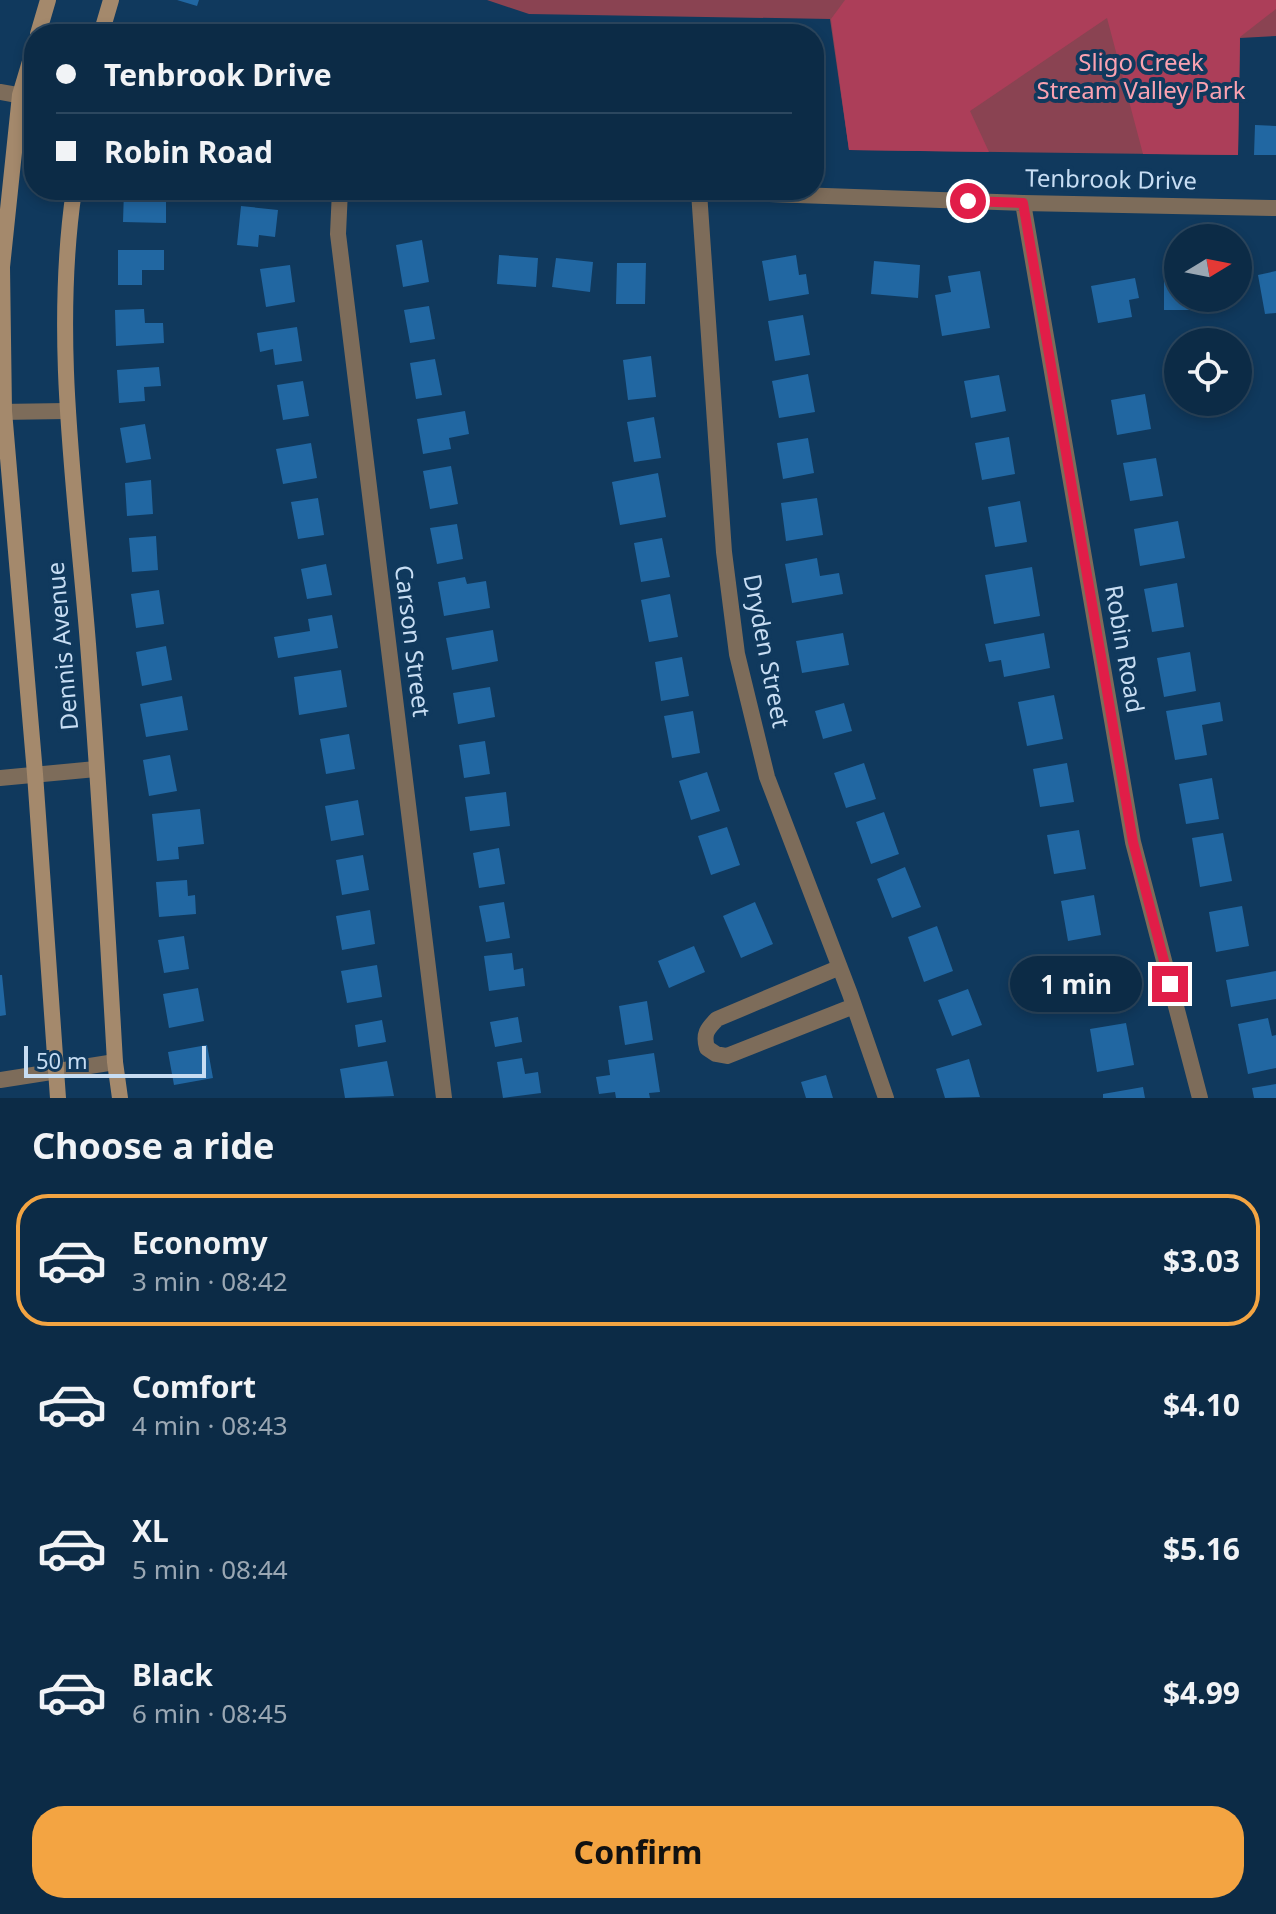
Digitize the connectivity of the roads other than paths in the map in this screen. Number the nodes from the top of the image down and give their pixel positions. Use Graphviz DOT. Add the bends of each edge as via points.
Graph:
graph roads {
  1 [pos="48,0"];
  2 [pos="111,0"];
  3 [pos="41,24"];
  4 [pos="104,24"];
  5 [pos="0,92"];
  6 [pos="24,96"];
  7 [pos="24,117"];
  8 [pos="824,196"];
  9 [pos="73,200"];
  10 [pos="340,200"];
  11 [pos="700,200"];
  12 [pos="1023,203"];
  13 [pos="1276,208"];
  14 [pos="2,411"];
  15 [pos="66,411"];
  16 [pos="96,769"];
  17 [pos="35,774"];
  18 [pos="0,778"];
  19 [pos="838,968"];
  20 [pos="854,1006"];
  21 [pos="115,1062"];
  22 [pos="54,1072"];
  23 [pos="0,1080"];
  24 [pos="58,1098"];
  25 [pos="120,1098"];
  26 [pos="444,1098"];
  27 [pos="886,1098"];
  28 [pos="1200,1098"];
  1 -- 3 [label="street"];
  2 -- 4 [label="street"];
  5 -- 6 [label="street"];
  7 -- 14 [label="street, Dennis Avenue" via="2,267"];
  8 -- 12 [label="street, Tenbrook Drive"];
  9 -- 15 [label="street, Dennis Avenue" via="67,237"];
  10 -- 26 [label="street, Carson Street" via="339,250"];
  11 -- 19 [label="street, Dryden Street" via="724,552 737,654 767,777"];
  12 -- 13 [label="street, Tenbrook Drive"];
  12 -- 28 [label="street, Robin Road" via="1133,842"];
  14 -- 15 [label="street"];
  14 -- 17 [label="street, Dennis Avenue"];
  15 -- 16 [label="street, Dennis Avenue"];
  16 -- 17 [label="street"];
  16 -- 21 [label="street, Dennis Avenue"];
  17 -- 18 [label="street"];
  17 -- 22 [label="street, Dennis Avenue"];
  19 -- 20 [label="street, Dryden Street"];
  19 -- 20 [label="street" via="717,1019 707,1028 707,1048 727,1056"];
  20 -- 27 [label="street, Dryden Street"];
  21 -- 22 [label="street"];
  21 -- 25 [label="street, Dennis Avenue"];
  22 -- 23 [label="street"];
  22 -- 24 [label="street, Dennis Avenue"];
}
